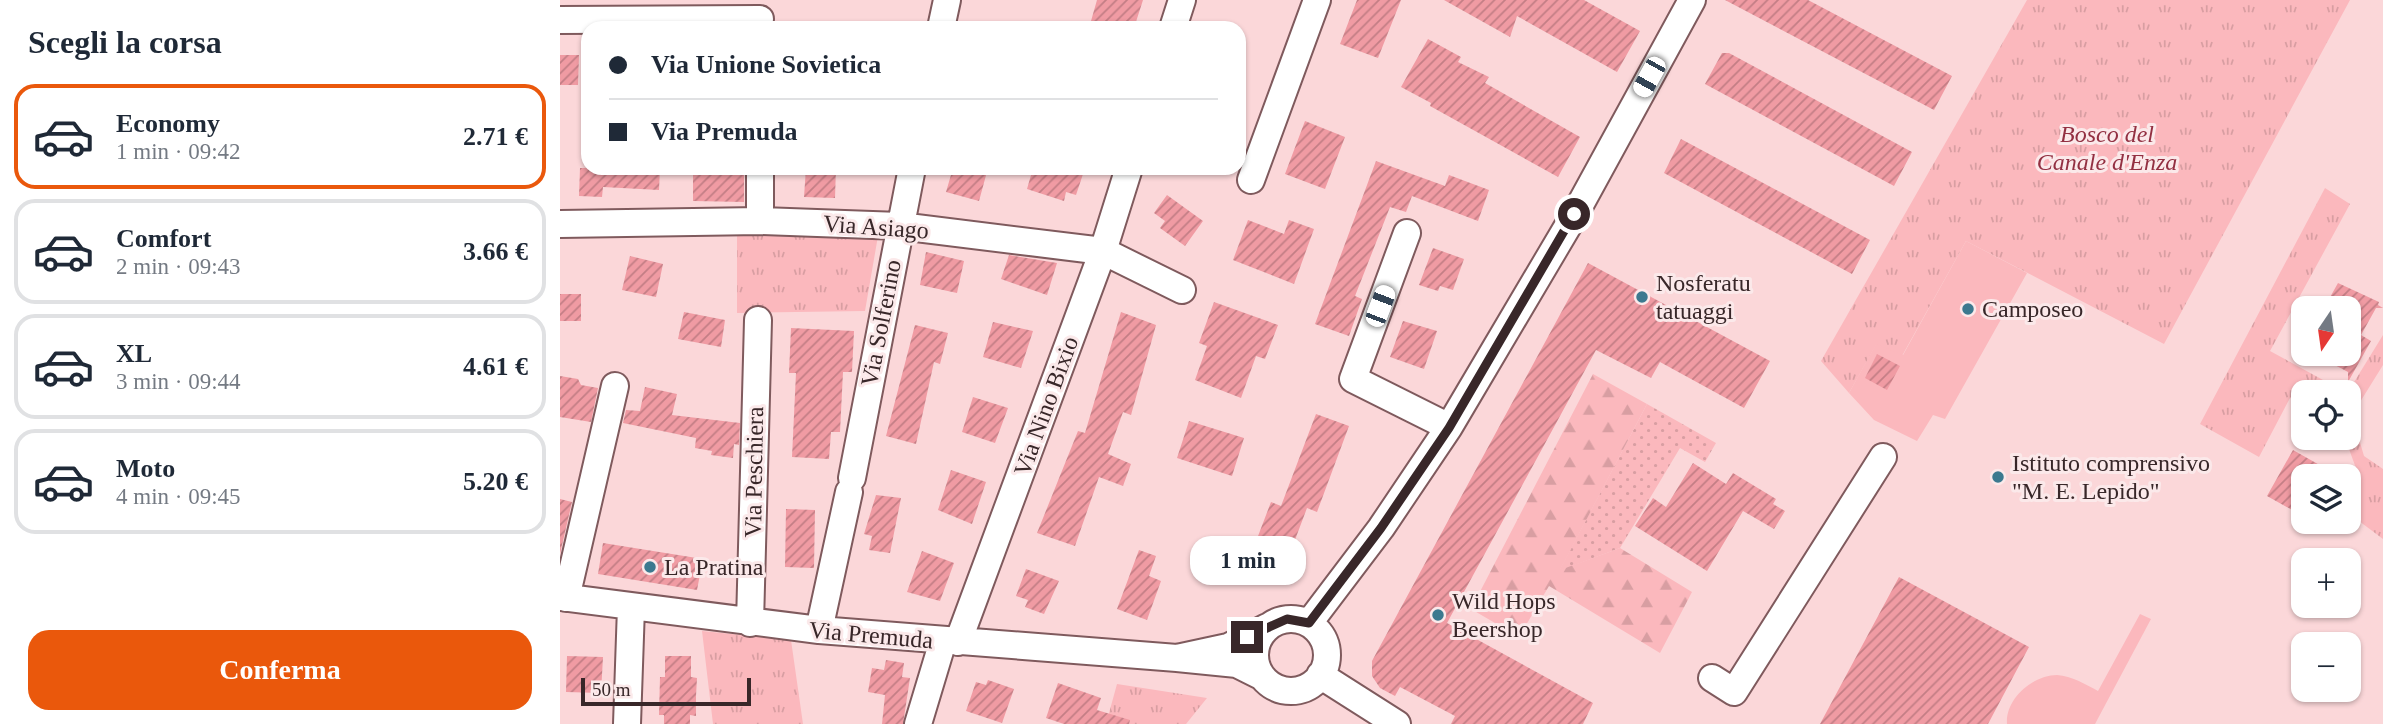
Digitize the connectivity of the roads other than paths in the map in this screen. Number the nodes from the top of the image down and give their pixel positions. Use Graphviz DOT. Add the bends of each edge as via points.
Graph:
graph roads {
  1 [pos="947,0"];
  2 [pos="1182,0"];
  3 [pos="1317,0"];
  4 [pos="1692,0"];
  5 [pos="760,16"];
  6 [pos="560,20"];
  7 [pos="942,21"];
  8 [pos="1175,21"];
  9 [pos="760,175"];
  10 [pos="911,175"];
  11 [pos="1127,175"];
  12 [pos="1251,180"];
  13 [pos="760,221"];
  14 [pos="560,224"];
  15 [pos="900,226"];
  16 [pos="1407,233"];
  17 [pos="1103,251"];
  18 [pos="1182,290"];
  19 [pos="758,320"];
  20 [pos="615,386"];
  21 [pos="1449,428"];
  22 [pos="1883,457"];
  23 [pos="563,597"];
  24 [pos="631,607"];
  25 [pos="750,623"];
  26 [pos="1309,623"];
  27 [pos="1267,627"];
  28 [pos="819,630"];
  29 [pos="951,642"];
  30 [pos="1177,658"];
  31 [pos="1261,676"];
  32 [pos="1320,676"];
  33 [pos="1712,678"];
  34 [pos="627,724"];
  35 [pos="918,724"];
  36 [pos="1396,724"];
  1 -- 7 [label="street"];
  2 -- 8 [label="street"];
  3 -- 12 [label="street"];
  4 -- 21 [label="street"];
  5 -- 6 [label="street"];
  9 -- 13 [label="street"];
  10 -- 15 [label="street, Via Solferino"];
  11 -- 17 [label="street, Via Nino Bixio"];
  13 -- 14 [label="street, Via Asiago"];
  13 -- 15 [label="street, Via Asiago"];
  15 -- 17 [label="street, Via Asiago"];
  15 -- 28 [label="street, Via Solferino"];
  16 -- 21 [label="street" via="1353,379"];
  17 -- 18 [label="street, Via Asiago"];
  17 -- 29 [label="street, Via Nino Bixio"];
  19 -- 25 [label="street, Via Peschiera"];
  20 -- 23 [label="street, Via Premuda"];
  21 -- 26 [label="street"];
  22 -- 33 [label="street" via="1734,692"];
  23 -- 24 [label="street, Via Premuda"];
  24 -- 25 [label="street, Via Premuda"];
  24 -- 34 [label="street"];
  25 -- 28 [label="street, Via Premuda"];
  26 -- 27 [label="street, Via Premuda" via="1287,619"];
  26 -- 32 [label="street" via="1324,641 1327,653"];
  27 -- 30 [label="street, Via Premuda" via="1228,647"];
  27 -- 31 [label="street" via="1255,646"];
  28 -- 29 [label="street, Via Premuda"];
  29 -- 30 [label="street, Via Premuda"];
  29 -- 35 [label="street, Via Nino Bixio"];
  30 -- 31 [label="street, Via Premuda" via="1237,664"];
  31 -- 32 [label="street, Via Premuda" via="1271,685 1292,691"];
  32 -- 36 [label="street"];
}
